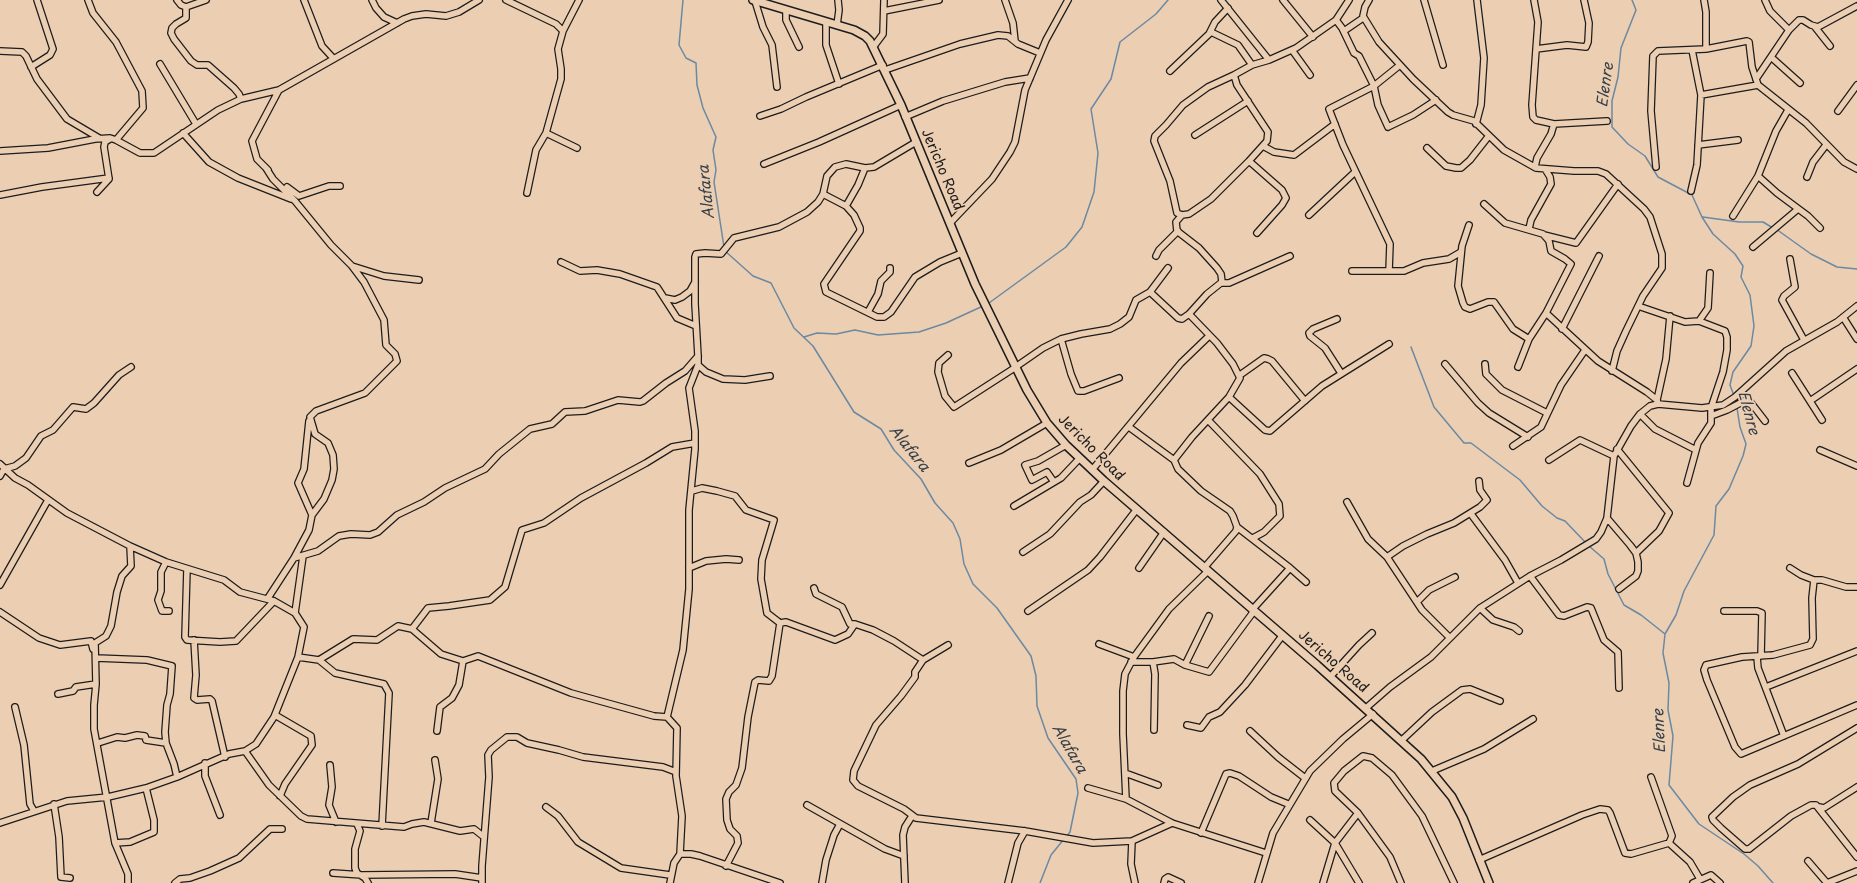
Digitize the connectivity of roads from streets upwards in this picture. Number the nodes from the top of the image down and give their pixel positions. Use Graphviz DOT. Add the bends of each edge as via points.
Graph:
graph roads {
  1 [pos="38,0"];
  2 [pos="88,0"];
  3 [pos="177,0"];
  4 [pos="206,0"];
  5 [pos="304,0"];
  6 [pos="372,0"];
  7 [pos="479,0"];
  8 [pos="506,0"];
  9 [pos="579,0"];
  10 [pos="754,0"];
  11 [pos="838,0"];
  12 [pos="884,0"];
  13 [pos="939,0"];
  14 [pos="1005,0"];
  15 [pos="1068,0"];
  16 [pos="1221,0"];
  17 [pos="1283,0"];
  18 [pos="1349,0"];
  19 [pos="1370,0"];
  20 [pos="1424,0"];
  21 [pos="1477,0"];
  22 [pos="1534,0"];
  23 [pos="1584,0"];
  24 [pos="1704,0"];
  25 [pos="1765,0"];
  26 [pos="1857,6"];
  27 [pos="186,7"];
  28 [pos="1228,8"];
  29 [pos="786,10"];
  30 [pos="884,11"];
  31 [pos="1363,18"];
  32 [pos="1336,20"];
  33 [pos="397,22"];
  34 [pos="826,22"];
  35 [pos="837,25"];
  36 [pos="1815,27"];
  37 [pos="1789,30"];
  38 [pos="563,31"];
  39 [pos="1344,31"];
  40 [pos="1211,32"];
  41 [pos="1313,37"];
  42 [pos="1015,41"];
  43 [pos="874,46"];
  44 [pos="1830,46"];
  45 [pos="799,47"];
  46 [pos="1706,49"];
  47 [pos="1292,50"];
  48 [pos="1536,50"];
  49 [pos="1692,50"];
  50 [pos="0,51"];
  51 [pos="1040,53"];
  52 [pos="1771,57"];
  53 [pos="333,58"];
  54 [pos="1269,60"];
  55 [pos="160,64"];
  56 [pos="1252,65"];
  57 [pos="1400,65"];
  58 [pos="1443,65"];
  59 [pos="31,66"];
  60 [pos="884,67"];
  61 [pos="1170,71"];
  62 [pos="1234,75"];
  63 [pos="1310,75"];
  64 [pos="1030,78"];
  65 [pos="1757,82"];
  66 [pos="1800,83"];
  67 [pos="839,84"];
  68 [pos="1857,85"];
  69 [pos="1374,86"];
  70 [pos="777,87"];
  71 [pos="279,90"];
  72 [pos="1701,95"];
  73 [pos="241,100"];
  74 [pos="1436,100"];
  75 [pos="1248,102"];
  76 [pos="901,105"];
  77 [pos="1788,110"];
  78 [pos="1838,111"];
  79 [pos="760,116"];
  80 [pos="905,116"];
  81 [pos="1607,121"];
  82 [pos="196,124"];
  83 [pos="1335,124"];
  84 [pos="1476,124"];
  85 [pos="1554,124"];
  86 [pos="183,133"];
  87 [pos="546,133"];
  88 [pos="1195,135"];
  89 [pos="1488,136"];
  90 [pos="101,139"];
  91 [pos="113,139"];
  92 [pos="1738,140"];
  93 [pos="916,142"];
  94 [pos="1698,145"];
  95 [pos="1826,145"];
  96 [pos="1263,146"];
  97 [pos="577,148"];
  98 [pos="1427,148"];
  99 [pos="0,151"];
  100 [pos="1249,162"];
  101 [pos="764,164"];
  102 [pos="1535,167"];
  103 [pos="1656,167"];
  104 [pos="266,168"];
  105 [pos="865,168"];
  106 [pos="1545,169"];
  107 [pos="1857,169"];
  108 [pos="1355,172"];
  109 [pos="1758,176"];
  110 [pos="1807,176"];
  111 [pos="109,178"];
  112 [pos="1618,184"];
  113 [pos="340,186"];
  114 [pos="1691,191"];
  115 [pos="96,192"];
  116 [pos="527,193"];
  117 [pos="822,194"];
  118 [pos="0,195"];
  119 [pos="295,201"];
  120 [pos="1484,204"];
  121 [pos="846,206"];
  122 [pos="1798,209"];
  123 [pos="1182,215"];
  124 [pos="1308,215"];
  125 [pos="1734,216"];
  126 [pos="950,223"];
  127 [pos="1469,225"];
  128 [pos="1820,228"];
  129 [pos="1529,229"];
  130 [pos="1178,231"];
  131 [pos="1257,233"];
  132 [pos="1543,234"];
  133 [pos="1753,247"];
  134 [pos="1461,252"];
  135 [pos="962,253"];
  136 [pos="1156,256"];
  137 [pos="1290,256"];
  138 [pos="1599,256"];
  139 [pos="1449,259"];
  140 [pos="1790,260"];
  141 [pos="561,262"];
  142 [pos="352,266"];
  143 [pos="1460,266"];
  144 [pos="890,268"];
  145 [pos="1168,268"];
  146 [pos="1352,271"];
  147 [pos="1389,271"];
  148 [pos="1710,273"];
  149 [pos="419,280"];
  150 [pos="695,282"];
  151 [pos="1221,283"];
  152 [pos="1150,292"];
  153 [pos="665,298"];
  154 [pos="1638,306"];
  155 [pos="1857,306"];
  156 [pos="868,312"];
  157 [pos="1546,313"];
  158 [pos="1189,314"];
  159 [pos="1670,316"];
  160 [pos="1843,317"];
  161 [pos="1337,319"];
  162 [pos="1700,321"];
  163 [pos="696,326"];
  164 [pos="1562,330"];
  165 [pos="1209,336"];
  166 [pos="1061,339"];
  167 [pos="1529,339"];
  168 [pos="1857,339"];
  169 [pos="1804,340"];
  170 [pos="1389,344"];
  171 [pos="1585,350"];
  172 [pos="948,355"];
  173 [pos="698,356"];
  174 [pos="1445,364"];
  175 [pos="1485,364"];
  176 [pos="698,365"];
  177 [pos="1016,366"];
  178 [pos="130,367"];
  179 [pos="1518,367"];
  180 [pos="1857,369"];
  181 [pos="1612,371"];
  182 [pos="1342,373"];
  183 [pos="1792,373"];
  184 [pos="770,376"];
  185 [pos="1240,376"];
  186 [pos="1119,378"];
  187 [pos="1229,397"];
  188 [pos="1305,400"];
  189 [pos="1810,401"];
  190 [pos="1657,402"];
  191 [pos="1711,408"];
  192 [pos="1547,413"];
  193 [pos="1640,414"];
  194 [pos="1711,416"];
  195 [pos="310,417"];
  196 [pos="1822,420"];
  197 [pos="1209,421"];
  198 [pos="1765,421"];
  199 [pos="1047,423"];
  200 [pos="1129,427"];
  201 [pos="1528,437"];
  202 [pos="695,443"];
  203 [pos="1066,446"];
  204 [pos="1513,446"];
  205 [pos="1617,449"];
  206 [pos="1696,450"];
  207 [pos="1820,450"];
  208 [pos="1614,456"];
  209 [pos="1079,459"];
  210 [pos="1174,460"];
  211 [pos="1549,460"];
  212 [pos="969,463"];
  213 [pos="0,464"];
  214 [pos="1857,466"];
  215 [pos="4,469"];
  216 [pos="1092,470"];
  217 [pos="0,476"];
  218 [pos="1104,481"];
  219 [pos="1479,481"];
  220 [pos="1054,482"];
  221 [pos="1687,483"];
  222 [pos="692,491"];
  223 [pos="48,500"];
  224 [pos="1347,502"];
  225 [pos="1014,506"];
  226 [pos="1137,509"];
  227 [pos="1471,514"];
  228 [pos="312,515"];
  229 [pos="1607,518"];
  230 [pos="1237,527"];
  231 [pos="1164,532"];
  232 [pos="1253,538"];
  233 [pos="130,546"];
  234 [pos="1023,552"];
  235 [pos="1636,553"];
  236 [pos="303,556"];
  237 [pos="1387,557"];
  238 [pos="294,558"];
  239 [pos="739,560"];
  240 [pos="166,562"];
  241 [pos="689,568"];
  242 [pos="1139,568"];
  243 [pos="1290,568"];
  244 [pos="1790,568"];
  245 [pos="187,569"];
  246 [pos="1206,569"];
  247 [pos="1530,576"];
  248 [pos="1455,577"];
  249 [pos="1814,580"];
  250 [pos="1306,582"];
  251 [pos="1518,583"];
  252 [pos="0,585"];
  253 [pos="1857,587"];
  254 [pos="814,588"];
  255 [pos="1619,589"];
  256 [pos="268,598"];
  257 [pos="274,601"];
  258 [pos="1417,602"];
  259 [pos="1480,608"];
  260 [pos="169,611"];
  261 [pos="1028,611"];
  262 [pos="1253,611"];
  263 [pos="1724,611"];
  264 [pos="0,612"];
  265 [pos="295,613"];
  266 [pos="1209,616"];
  267 [pos="780,623"];
  268 [pos="855,624"];
  269 [pos="412,629"];
  270 [pos="1519,632"];
  271 [pos="1372,633"];
  272 [pos="1282,636"];
  273 [pos="1450,638"];
  274 [pos="194,640"];
  275 [pos="1099,644"];
  276 [pos="948,645"];
  277 [pos="1857,651"];
  278 [pos="1759,656"];
  279 [pos="298,657"];
  280 [pos="96,658"];
  281 [pos="319,660"];
  282 [pos="923,660"];
  283 [pos="1133,660"];
  284 [pos="463,661"];
  285 [pos="1153,662"];
  286 [pos="1185,665"];
  287 [pos="1330,677"];
  288 [pos="96,684"];
  289 [pos="1766,687"];
  290 [pos="1619,688"];
  291 [pos="58,694"];
  292 [pos="1500,701"];
  293 [pos="1857,705"];
  294 [pos="15,707"];
  295 [pos="1366,708"];
  296 [pos="1373,714"];
  297 [pos="275,715"];
  298 [pos="667,717"];
  299 [pos="1533,719"];
  300 [pos="1187,725"];
  301 [pos="1857,728"];
  302 [pos="1154,730"];
  303 [pos="1250,730"];
  304 [pos="437,731"];
  305 [pos="1784,736"];
  306 [pos="1402,740"];
  307 [pos="98,743"];
  308 [pos="166,743"];
  309 [pos="245,751"];
  310 [pos="225,756"];
  311 [pos="435,760"];
  312 [pos="205,763"];
  313 [pos="330,765"];
  314 [pos="1432,771"];
  315 [pos="676,772"];
  316 [pos="1125,773"];
  317 [pos="176,777"];
  318 [pos="1651,777"];
  319 [pos="1305,778"];
  320 [pos="1158,785"];
  321 [pos="1857,787"];
  322 [pos="146,788"];
  323 [pos="1088,788"];
  324 [pos="108,796"];
  325 [pos="280,796"];
  326 [pos="1126,799"];
  327 [pos="54,804"];
  328 [pos="1288,804"];
  329 [pos="807,805"];
  330 [pos="546,807"];
  331 [pos="1819,807"];
  332 [pos="34,811"];
  333 [pos="1358,813"];
  334 [pos="220,815"];
  335 [pos="912,816"];
  336 [pos="1310,820"];
  337 [pos="336,822"];
  338 [pos="0,823"];
  339 [pos="431,823"];
  340 [pos="1172,823"];
  341 [pos="357,824"];
  342 [pos="840,824"];
  343 [pos="382,826"];
  344 [pos="282,829"];
  345 [pos="1025,831"];
  346 [pos="1201,833"];
  347 [pos="484,837"];
  348 [pos="1132,841"];
  349 [pos="115,842"];
  350 [pos="1335,843"];
  351 [pos="1668,843"];
  352 [pos="1266,853"];
  353 [pos="680,854"];
  354 [pos="904,856"];
  355 [pos="1857,857"];
  356 [pos="1479,860"];
  357 [pos="1808,861"];
  358 [pos="726,866"];
  359 [pos="1857,870"];
  360 [pos="333,873"];
  361 [pos="362,875"];
  362 [pos="670,876"];
  363 [pos="70,878"];
  364 [pos="1700,879"];
  365 [pos="482,880"];
  366 [pos="759,880"];
  367 [pos="128,883"];
  368 [pos="175,883"];
  369 [pos="368,883"];
  370 [pos="670,883"];
  371 [pos="780,883"];
  372 [pos="822,883"];
  373 [pos="905,883"];
  374 [pos="1008,883"];
  375 [pos="1135,883"];
  376 [pos="1164,883"];
  377 [pos="1181,883"];
  378 [pos="1258,883"];
  379 [pos="1323,883"];
  380 [pos="1359,883"];
  381 [pos="1401,883"];
  382 [pos="1454,883"];
  383 [pos="1489,883"];
  384 [pos="1693,883"];
  385 [pos="1720,883"];
  386 [pos="1827,883"];
  1 -- 59 [label="street" via="53,49 50,54"];
  2 -- 91 [label="street" via="93,13 116,42 142,91 143,108"];
  3 -- 27 [label="street"];
  4 -- 27 [label="street"];
  5 -- 53 [label="street" via="322,46"];
  6 -- 33 [label="street" via="384,17"];
  7 -- 33 [label="street" via="459,12 446,16 426,14"];
  8 -- 38 [label="street" via="556,24"];
  9 -- 38 [label="street"];
  10 -- 29 [label="street, Jericho Road"];
  10 -- 70 [label="street" via="772,45"];
  11 -- 35 [label="street"];
  12 -- 30 [label="street"];
  13 -- 30 [label="street"];
  14 -- 42 [label="street" via="1013,23"];
  15 -- 51 [label="street"];
  16 -- 28 [label="street"];
  17 -- 41 [label="street"];
  18 -- 32 [label="street"];
  19 -- 31 [label="street" via="1365,7"];
  20 -- 58 [label="street"];
  21 -- 84 [label="street" via="1484,58 1481,105"];
  22 -- 48 [label="street" via="1538,22"];
  23 -- 48 [label="street" via="1589,23 1586,47 1567,45"];
  24 -- 46 [label="street"];
  25 -- 37 [label="street" via="1770,11"];
  26 -- 36 [label="street"];
  27 -- 73 [label="street" via="186,18 172,28 174,39 191,61 196,65 208,65 234,88"];
  28 -- 40 [label="street" via="1215,22"];
  28 -- 54 [label="street"];
  29 -- 34 [label="street, Jericho Road"];
  29 -- 45 [label="street" via="786,20"];
  30 -- 43 [label="street" via="883,34"];
  31 -- 39 [label="street"];
  31 -- 57 [label="street" via="1379,42"];
  32 -- 39 [label="street"];
  32 -- 41 [label="street"];
  33 -- 53 [label="street"];
  34 -- 35 [label="street, Jericho Road"];
  34 -- 67 [label="street" via="826,46"];
  35 -- 43 [label="street, Jericho Road" via="861,33"];
  36 -- 37 [label="street" via="1801,19"];
  36 -- 44 [label="street"];
  37 -- 52 [label="street"];
  38 -- 87 [label="street" via="558,49 561,79"];
  39 -- 69 [label="street"];
  40 -- 56 [label="street" via="1238,45"];
  40 -- 61 [label="street"];
  41 -- 47 [label="street"];
  42 -- 51 [label="street"];
  42 -- 60 [label="street" via="1008,36 992,36"];
  43 -- 60 [label="street, Jericho Road"];
  46 -- 49 [label="street"];
  46 -- 65 [label="street" via="1749,42"];
  47 -- 54 [label="street"];
  47 -- 63 [label="street"];
  48 -- 85 [label="street" via="1532,114 1536,120"];
  49 -- 72 [label="street"];
  49 -- 103 [label="street" via="1658,51 1652,59 1651,111"];
  50 -- 59 [label="street" via="22,52"];
  51 -- 64 [label="street"];
  52 -- 65 [label="street"];
  52 -- 66 [label="street"];
  53 -- 71 [label="street"];
  54 -- 56 [label="street"];
  55 -- 82 [label="street"];
  56 -- 62 [label="street"];
  57 -- 69 [label="street"];
  57 -- 74 [label="street"];
  59 -- 90 [label="street" via="49,97 67,119"];
  60 -- 67 [label="street"];
  60 -- 76 [label="street, Jericho Road"];
  62 -- 75 [label="street" via="1237,86"];
  62 -- 123 [label="street" via="1208,87 1183,105 1154,138 1170,181 1177,213"];
  64 -- 80 [label="street" via="1005,82"];
  64 -- 126 [label="street" via="1010,152 992,179"];
  65 -- 72 [label="street"];
  65 -- 77 [label="street"];
  67 -- 79 [label="street" via="781,110"];
  68 -- 78 [label="street"];
  69 -- 74 [label="street" via="1378,105 1388,127"];
  69 -- 83 [label="street" via="1330,108 1329,112"];
  71 -- 73 [label="street"];
  71 -- 104 [label="street" via="252,140 257,160"];
  72 -- 94 [label="street"];
  73 -- 82 [label="street"];
  74 -- 84 [label="street" via="1453,115 1472,120"];
  75 -- 88 [label="street"];
  75 -- 96 [label="street" via="1268,132 1267,141"];
  76 -- 80 [label="street, Jericho Road"];
  76 -- 101 [label="street"];
  77 -- 95 [label="street" via="1806,123"];
  77 -- 109 [label="street" via="1776,131"];
  80 -- 93 [label="street, Jericho Road"];
  81 -- 85 [label="street"];
  82 -- 86 [label="street"];
  83 -- 96 [label="street" via="1294,155 1274,152"];
  83 -- 108 [label="street"];
  84 -- 89 [label="street"];
  85 -- 102 [label="street"];
  86 -- 91 [label="street" via="154,153 147,154"];
  86 -- 119 [label="street" via="209,162 238,178"];
  87 -- 97 [label="street"];
  87 -- 116 [label="street" via="536,150"];
  89 -- 98 [label="street" via="1461,168 1446,166"];
  89 -- 102 [label="street" via="1510,154"];
  90 -- 91 [label="street"];
  90 -- 99 [label="street" via="48,148"];
  91 -- 111 [label="street" via="105,142 104,147"];
  92 -- 94 [label="street"];
  93 -- 105 [label="street" via="874,167"];
  93 -- 126 [label="street, Jericho Road"];
  94 -- 114 [label="street"];
  95 -- 107 [label="street" via="1844,162"];
  95 -- 110 [label="street" via="1813,162"];
  96 -- 100 [label="street"];
  100 -- 123 [label="street" via="1212,199 1189,214"];
  100 -- 131 [label="street" via="1282,190 1286,198"];
  102 -- 106 [label="street"];
  104 -- 113 [label="street" via="299,196 329,186"];
  104 -- 119 [label="street" via="273,179"];
  105 -- 117 [label="street" via="846,164 835,167 827,176"];
  105 -- 121 [label="street"];
  106 -- 112 [label="street" via="1602,172"];
  106 -- 129 [label="street" via="1551,184 1531,220"];
  108 -- 124 [label="street"];
  108 -- 147 [label="street" via="1390,244"];
  109 -- 122 [label="street"];
  109 -- 125 [label="street"];
  111 -- 115 [label="street"];
  111 -- 118 [label="street"];
  112 -- 132 [label="street" via="1576,243"];
  112 -- 154 [label="street" via="1650,217 1662,254 1662,268"];
  117 -- 121 [label="street"];
  117 -- 150 [label="street" via="818,202 807,212 779,227 734,238 721,254 696,254"];
  119 -- 142 [label="street"];
  120 -- 129 [label="street" via="1506,223"];
  121 -- 156 [label="street" via="860,225 860,232 824,284 826,292"];
  122 -- 128 [label="street"];
  122 -- 133 [label="street"];
  123 -- 130 [label="street" via="1176,222"];
  126 -- 135 [label="street, Jericho Road"];
  127 -- 134 [label="street"];
  129 -- 132 [label="street"];
  130 -- 136 [label="street"];
  130 -- 151 [label="street" via="1199,248 1217,268 1221,274"];
  132 -- 157 [label="street" via="1551,251 1570,264"];
  134 -- 139 [label="street"];
  134 -- 143 [label="street"];
  135 -- 156 [label="street" via="915,277 888,315 880,317"];
  135 -- 177 [label="street, Jericho Road"];
  137 -- 151 [label="street" via="1230,283"];
  138 -- 164 [label="street"];
  139 -- 143 [label="street"];
  139 -- 147 [label="street" via="1423,263 1404,271"];
  140 -- 169 [label="street" via="1796,287 1782,300"];
  141 -- 153 [label="street" via="580,271 597,270 620,274 657,287"];
  142 -- 149 [label="street" via="384,276"];
  142 -- 195 [label="street" via="377,304 385,324 386,345 396,354 397,361 365,393 316,411"];
  143 -- 167 [label="street" via="1459,292 1465,307 1470,309 1494,302 1513,329"];
  144 -- 156 [label="street" via="890,272 881,281 878,294"];
  145 -- 152 [label="street"];
  146 -- 147 [label="street"];
  148 -- 162 [label="street" via="1708,308"];
  150 -- 153 [label="street" via="690,291 682,297 675,300"];
  150 -- 163 [label="street"];
  151 -- 158 [label="street" via="1206,294"];
  152 -- 158 [label="street" via="1178,318 1184,319"];
  152 -- 166 [label="street" via="1136,300 1129,317 1120,324 1110,329"];
  153 -- 163 [label="street" via="677,318"];
  154 -- 159 [label="street"];
  154 -- 181 [label="street" via="1617,351"];
  155 -- 160 [label="street"];
  157 -- 164 [label="street"];
  157 -- 167 [label="street"];
  158 -- 165 [label="street"];
  159 -- 162 [label="street" via="1685,322"];
  159 -- 190 [label="street" via="1666,360"];
  160 -- 168 [label="street"];
  160 -- 169 [label="street"];
  161 -- 182 [label="street" via="1308,333 1325,348"];
  162 -- 191 [label="street" via="1725,331 1727,337 1725,363"];
  163 -- 173 [label="street"];
  164 -- 171 [label="street"];
  165 -- 185 [label="street" via="1225,353"];
  165 -- 200 [label="street" via="1182,363"];
  166 -- 177 [label="street"];
  166 -- 186 [label="street" via="1076,388 1081,395"];
  167 -- 179 [label="street"];
  169 -- 191 [label="street" via="1786,351 1735,397 1723,405"];
  170 -- 182 [label="street"];
  171 -- 181 [label="street"];
  171 -- 192 [label="street" via="1561,385"];
  172 -- 177 [label="street" via="939,363 938,372 945,396 954,407"];
  173 -- 176 [label="street"];
  173 -- 236 [label="street" via="685,371 640,402 618,400 585,411 565,412 552,424 530,429 485,469 444,488 424,502 397,515 378,532 370,535 339,536 324,547"];
  174 -- 201 [label="street" via="1489,413"];
  175 -- 192 [label="street" via="1486,374 1502,390"];
  176 -- 184 [label="street" via="706,372 723,379 744,380"];
  176 -- 202 [label="street" via="689,388"];
  177 -- 199 [label="street, Jericho Road"];
  178 -- 215 [label="street" via="86,409 73,407 53,430 41,436 26,458 15,466"];
  180 -- 189 [label="street"];
  181 -- 190 [label="street" via="1647,392"];
  182 -- 188 [label="street"];
  183 -- 189 [label="street"];
  185 -- 187 [label="street"];
  185 -- 188 [label="street" via="1264,358 1268,359"];
  187 -- 188 [label="street" via="1267,431"];
  187 -- 197 [label="street"];
  189 -- 196 [label="street"];
  190 -- 191 [label="street"];
  190 -- 193 [label="street"];
  191 -- 194 [label="street"];
  192 -- 201 [label="street" via="1541,427"];
  193 -- 205 [label="street"];
  193 -- 206 [label="street" via="1655,429"];
  194 -- 198 [label="street" via="1748,400"];
  194 -- 206 [label="street" via="1711,422"];
  195 -- 228 [label="street" via="304,469 298,483"];
  195 -- 228 [label="street" via="315,434 328,443 333,455 334,469 324,499"];
  197 -- 210 [label="street"];
  197 -- 232 [label="street" via="1260,474 1280,504 1280,516 1264,532"];
  199 -- 203 [label="street, Jericho Road"];
  199 -- 212 [label="street" via="1001,450"];
  200 -- 210 [label="street"];
  200 -- 216 [label="street"];
  201 -- 204 [label="street"];
  202 -- 222 [label="street"];
  202 -- 269 [label="street" via="672,447 581,498 544,523 522,530 505,587 490,600 428,608"];
  203 -- 209 [label="street, Jericho Road"];
  203 -- 220 [label="street" via="1025,465 1032,480 1047,472"];
  205 -- 208 [label="street"];
  205 -- 235 [label="street" via="1669,512 1659,532"];
  206 -- 221 [label="street"];
  207 -- 214 [label="street"];
  208 -- 211 [label="street" via="1580,440"];
  208 -- 229 [label="street"];
  209 -- 216 [label="street, Jericho Road"];
  209 -- 220 [label="street"];
  210 -- 230 [label="street" via="1178,469 1201,492 1230,511"];
  213 -- 215 [label="street"];
  215 -- 217 [label="street"];
  215 -- 223 [label="street"];
  216 -- 218 [label="street, Jericho Road"];
  218 -- 226 [label="street, Jericho Road"];
  218 -- 234 [label="street" via="1050,534"];
  219 -- 227 [label="street" via="1480,490 1487,500"];
  220 -- 225 [label="street"];
  222 -- 241 [label="street" via="689,510"];
  222 -- 267 [label="street" via="702,488 734,496 746,510 774,520 762,560 761,579 767,613"];
  223 -- 233 [label="street" via="67,513"];
  223 -- 252 [label="street"];
  224 -- 237 [label="street" via="1368,540"];
  226 -- 231 [label="street, Jericho Road"];
  226 -- 261 [label="street" via="1088,570"];
  227 -- 237 [label="street" via="1409,543"];
  227 -- 251 [label="street" via="1505,560"];
  228 -- 238 [label="street" via="309,530"];
  229 -- 235 [label="street"];
  229 -- 247 [label="street" via="1601,532 1592,542"];
  230 -- 232 [label="street"];
  230 -- 246 [label="street"];
  231 -- 242 [label="street"];
  231 -- 246 [label="street, Jericho Road"];
  232 -- 243 [label="street"];
  233 -- 240 [label="street"];
  233 -- 280 [label="street" via="130,566 122,576 111,626 106,636 95,643"];
  235 -- 255 [label="street" via="1639,566 1637,574"];
  236 -- 238 [label="street"];
  236 -- 265 [label="street"];
  237 -- 258 [label="street"];
  238 -- 256 [label="street"];
  239 -- 241 [label="street" via="706,561"];
  240 -- 245 [label="street"];
  240 -- 260 [label="street" via="161,572 161,591 158,600 162,611"];
  241 -- 298 [label="street" via="683,650"];
  243 -- 250 [label="street"];
  243 -- 262 [label="street"];
  244 -- 249 [label="street"];
  245 -- 256 [label="street" via="224,580 240,592"];
  245 -- 274 [label="street" via="185,636 187,640"];
  246 -- 262 [label="street, Jericho Road"];
  246 -- 283 [label="street" via="1169,609"];
  247 -- 251 [label="street"];
  247 -- 290 [label="street" via="1559,615 1564,616 1587,607 1591,608 1604,640 1618,652"];
  248 -- 258 [label="street" via="1429,590"];
  249 -- 253 [label="street"];
  249 -- 278 [label="street" via="1812,643"];
  251 -- 259 [label="street"];
  254 -- 268 [label="street" via="816,594 842,607 850,624"];
  256 -- 257 [label="street"];
  257 -- 265 [label="street"];
  257 -- 274 [label="street" via="238,640"];
  258 -- 273 [label="street"];
  259 -- 270 [label="street" via="1493,620 1514,627"];
  259 -- 273 [label="street"];
  262 -- 272 [label="street, Jericho Road"];
  262 -- 286 [label="street" via="1211,671 1206,672"];
  263 -- 278 [label="street" via="1762,613"];
  264 -- 280 [label="street" via="39,638 54,644 91,641"];
  265 -- 279 [label="street" via="304,627"];
  266 -- 286 [label="street"];
  267 -- 268 [label="street" via="786,622 835,640 848,634"];
  267 -- 358 [label="street" via="772,676 769,681 756,682 748,717 742,768 736,785 726,799 727,820 730,829 737,836 738,843"];
  268 -- 282 [label="street" via="889,638"];
  269 -- 281 [label="street" via="398,626 377,640 353,639"];
  269 -- 284 [label="street" via="441,654"];
  271 -- 287 [label="street"];
  272 -- 287 [label="street, Jericho Road"];
  272 -- 300 [label="street" via="1220,712 1209,717 1201,728"];
  273 -- 295 [label="street" via="1431,657"];
  274 -- 310 [label="street" via="194,698 212,701"];
  275 -- 283 [label="street"];
  276 -- 282 [label="street"];
  277 -- 289 [label="street"];
  278 -- 289 [label="street" via="1758,668"];
  278 -- 305 [label="street" via="1706,665 1704,670 1707,680 1737,752 1744,753"];
  279 -- 281 [label="street"];
  279 -- 297 [label="street"];
  280 -- 288 [label="street"];
  280 -- 308 [label="street" via="147,660 172,666 165,725"];
  281 -- 343 [label="street" via="335,673 384,684 389,693"];
  282 -- 335 [label="street" via="902,696 876,725 853,777 854,783 858,786 904,809"];
  283 -- 285 [label="street"];
  283 -- 316 [label="street" via="1125,674 1123,687"];
  284 -- 298 [label="street" via="478,656 571,693 654,716"];
  284 -- 304 [label="street" via="459,685 452,698 440,707"];
  285 -- 286 [label="street" via="1174,659"];
  285 -- 302 [label="street"];
  287 -- 295 [label="street, Jericho Road"];
  288 -- 291 [label="street" via="76,687"];
  288 -- 307 [label="street" via="94,729"];
  289 -- 305 [label="street"];
  292 -- 306 [label="street" via="1470,689 1462,690 1432,712"];
  293 -- 305 [label="street"];
  294 -- 332 [label="street" via="24,745 30,804"];
  295 -- 296 [label="street, Jericho Road"];
  296 -- 306 [label="street, Jericho Road"];
  296 -- 319 [label="street" via="1323,756"];
  297 -- 309 [label="street" via="256,744"];
  297 -- 325 [label="street" via="311,736 312,745 285,784"];
  298 -- 315 [label="street" via="678,728"];
  299 -- 314 [label="street" via="1490,746"];
  301 -- 331 [label="street" via="1798,764 1750,785 1733,797 1712,819 1749,849 1791,816 1811,805"];
  303 -- 319 [label="street" via="1278,758"];
  306 -- 314 [label="street, Jericho Road"];
  307 -- 308 [label="street" via="117,736 125,738 137,735 145,736 146,740"];
  307 -- 324 [label="street"];
  308 -- 317 [label="street"];
  309 -- 310 [label="street"];
  309 -- 325 [label="street"];
  310 -- 312 [label="street"];
  311 -- 339 [label="street" via="438,779"];
  312 -- 317 [label="street"];
  312 -- 334 [label="street" via="205,776"];
  313 -- 337 [label="street" via="332,786 329,805"];
  314 -- 356 [label="street, Jericho Road" via="1452,797"];
  315 -- 347 [label="street" via="663,767 583,757 527,743 517,737 508,738 488,755 489,776"];
  315 -- 353 [label="street" via="682,816"];
  316 -- 320 [label="street"];
  316 -- 326 [label="street"];
  317 -- 322 [label="street"];
  318 -- 351 [label="street" via="1672,836"];
  319 -- 328 [label="street"];
  321 -- 331 [label="street" via="1824,808"];
  322 -- 324 [label="street"];
  322 -- 349 [label="street" via="155,831 130,842"];
  323 -- 326 [label="street"];
  324 -- 327 [label="street"];
  324 -- 349 [label="street"];
  325 -- 337 [label="street" via="307,819"];
  326 -- 340 [label="street"];
  327 -- 332 [label="street"];
  327 -- 363 [label="street" via="61,876"];
  328 -- 346 [label="street" via="1239,776 1226,774"];
  328 -- 352 [label="street"];
  329 -- 342 [label="street"];
  330 -- 362 [label="street" via="558,816 578,842 621,868"];
  331 -- 355 [label="street"];
  332 -- 338 [label="street"];
  333 -- 350 [label="street"];
  333 -- 381 [label="street" via="1390,857"];
  333 -- 382 [label="street" via="1335,791 1334,783 1363,756 1372,758 1392,775 1422,816"];
  335 -- 345 [label="street"];
  335 -- 354 [label="street" via="903,835"];
  336 -- 350 [label="street"];
  337 -- 341 [label="street"];
  339 -- 343 [label="street" via="404,827"];
  339 -- 347 [label="street" via="456,830 474,829"];
  340 -- 346 [label="street"];
  340 -- 348 [label="street"];
  341 -- 343 [label="street"];
  341 -- 361 [label="street" via="360,831 355,868 357,873"];
  342 -- 354 [label="street" via="885,849"];
  342 -- 372 [label="street" via="826,860"];
  344 -- 368 [label="street" via="270,829 239,858"];
  345 -- 348 [label="street" via="1093,843"];
  345 -- 374 [label="street" via="1018,843"];
  346 -- 352 [label="street"];
  347 -- 365 [label="street"];
  348 -- 375 [label="street" via="1131,864"];
  349 -- 367 [label="street" via="128,874"];
  350 -- 379 [label="street"];
  350 -- 380 [label="street"];
  351 -- 356 [label="street" via="1631,854 1625,853 1610,813 1608,810 1600,809"];
  351 -- 364 [label="street" via="1690,862"];
  352 -- 378 [label="street"];
  353 -- 358 [label="street" via="692,854"];
  353 -- 362 [label="street"];
  354 -- 373 [label="street"];
  356 -- 383 [label="street, Jericho Road"];
  357 -- 386 [label="street"];
  358 -- 366 [label="street"];
  359 -- 386 [label="street"];
  360 -- 361 [label="street"];
  361 -- 365 [label="street" via="455,874"];
  361 -- 369 [label="street"];
  362 -- 370 [label="street"];
  364 -- 384 [label="street"];
  364 -- 385 [label="street" via="1711,875"];
  366 -- 371 [label="street"];
  376 -- 377 [label="street" via="1171,877"];
}
